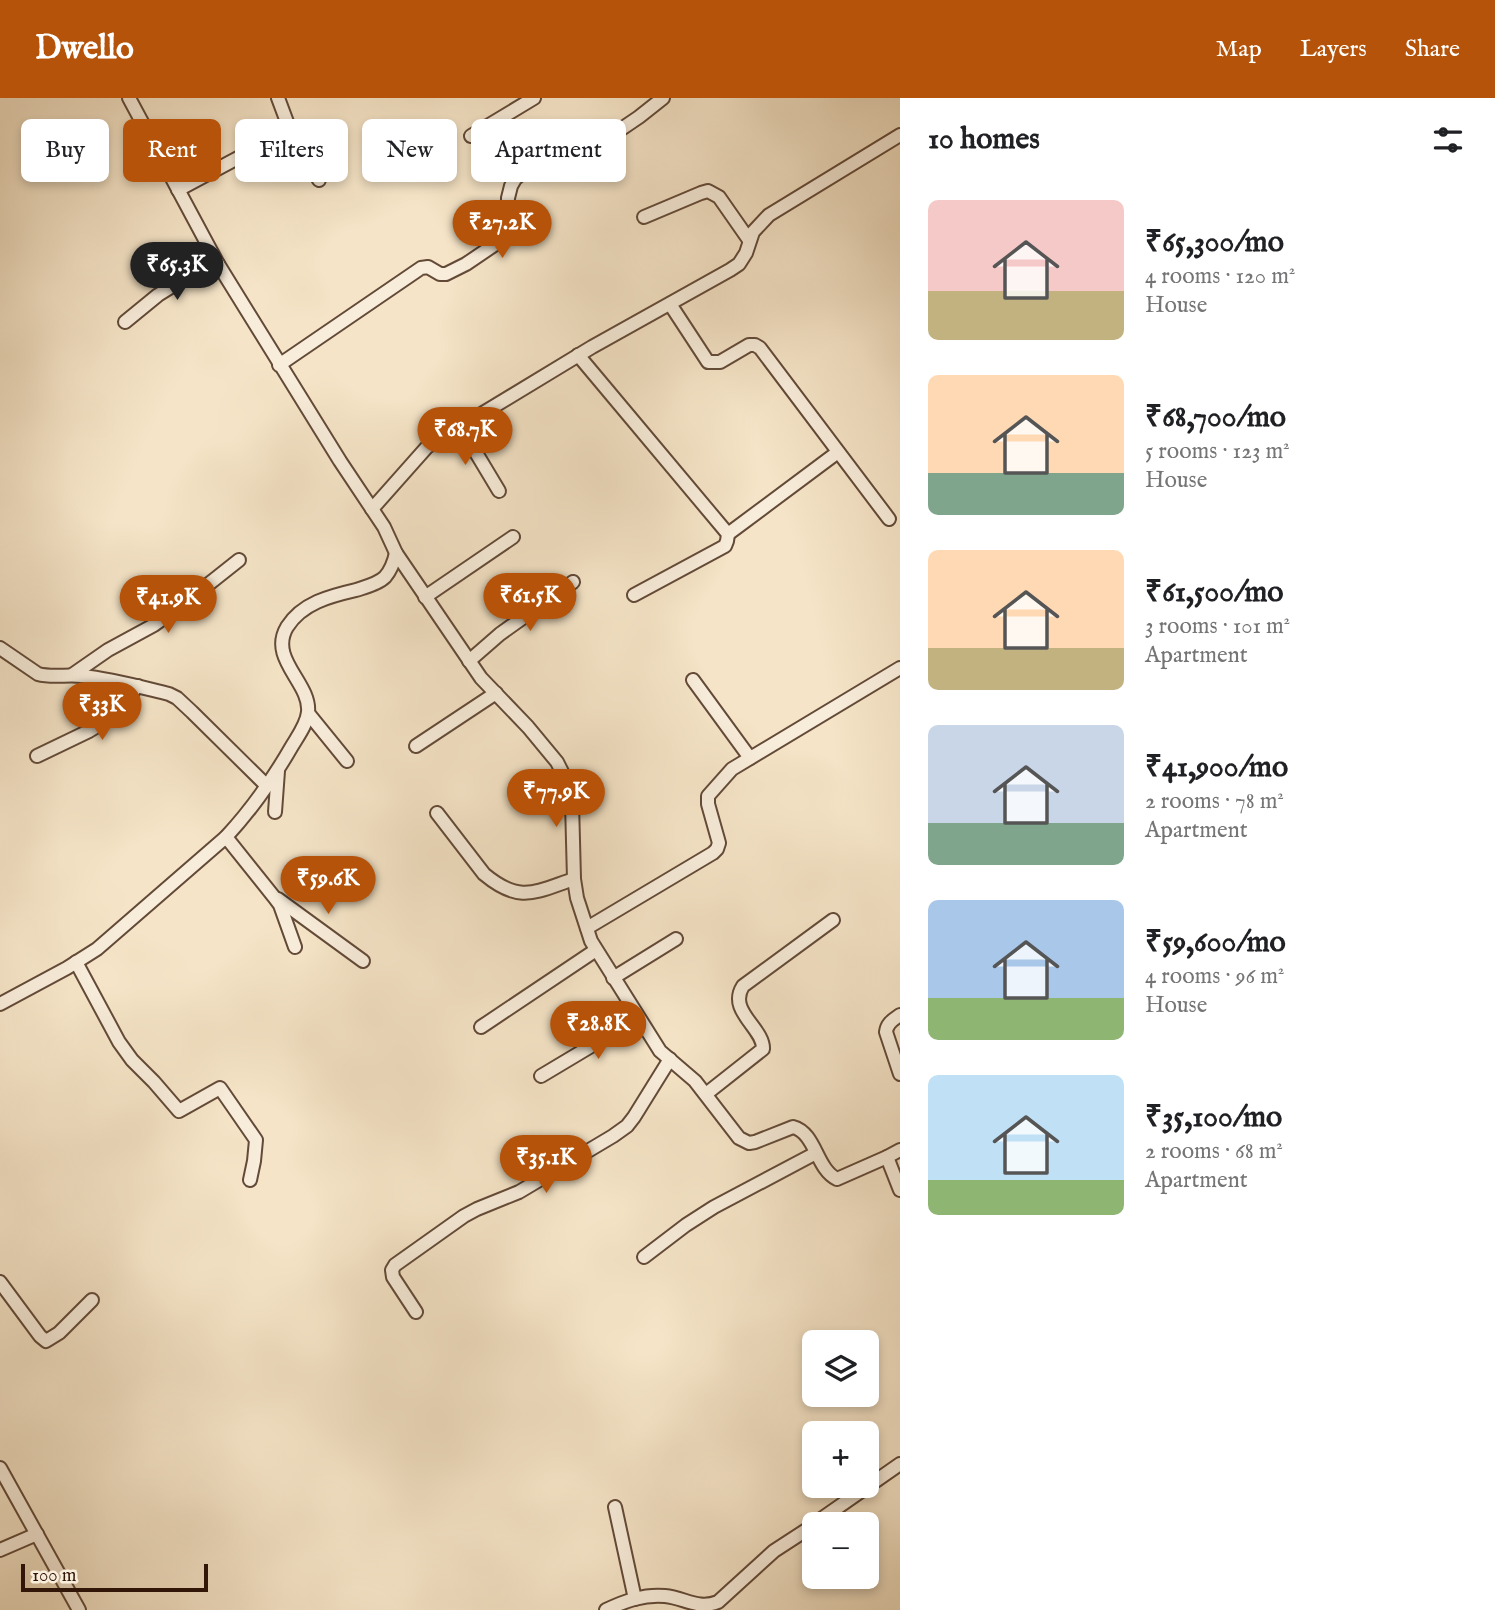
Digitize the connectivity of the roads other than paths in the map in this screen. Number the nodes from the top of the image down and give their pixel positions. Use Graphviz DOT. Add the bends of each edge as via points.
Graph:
graph roads {
  1 [pos="129,98"];
  2 [pos="278,98"];
  3 [pos="534,98"];
  4 [pos="663,98"];
  5 [pos="286,119"];
  6 [pos="499,119"];
  7 [pos="900,135"];
  8 [pos="235,159"];
  9 [pos="178,190"];
  10 [pos="644,217"];
  11 [pos="750,240"];
  12 [pos="218,264"];
  13 [pos="670,304"];
  14 [pos="125,322"];
  15 [pos="578,355"];
  16 [pos="279,365"];
  17 [pos="460,426"];
  18 [pos="838,452"];
  19 [pos="499,491"];
  20 [pos="372,509"];
  21 [pos="890,519"];
  22 [pos="728,534"];
  23 [pos="513,537"];
  24 [pos="396,553"];
  25 [pos="239,560"];
  26 [pos="573,582"];
  27 [pos="634,595"];
  28 [pos="425,597"];
  29 [pos="0,648"];
  30 [pos="469,661"];
  31 [pos="900,668"];
  32 [pos="72,674"];
  33 [pos="693,680"];
  34 [pos="138,686"];
  35 [pos="496,693"];
  36 [pos="308,713"];
  37 [pos="416,746"];
  38 [pos="37,756"];
  39 [pos="750,758"];
  40 [pos="347,761"];
  41 [pos="278,770"];
  42 [pos="267,786"];
  43 [pos="275,812"];
  44 [pos="437,813"];
  45 [pos="226,837"];
  46 [pos="574,879"];
  47 [pos="274,897"];
  48 [pos="833,920"];
  49 [pos="587,929"];
  50 [pos="676,939"];
  51 [pos="295,947"];
  52 [pos="596,950"];
  53 [pos="363,961"];
  54 [pos="76,962"];
  55 [pos="613,978"];
  56 [pos="0,1004"];
  57 [pos="900,1015"];
  58 [pos="638,1018"];
  59 [pos="481,1027"];
  60 [pos="670,1059"];
  61 [pos="900,1074"];
  62 [pos="541,1076"];
  63 [pos="706,1094"];
  64 [pos="900,1150"];
  65 [pos="816,1153"];
  66 [pos="887,1157"];
  67 [pos="250,1180"];
  68 [pos="900,1190"];
  69 [pos="644,1257"];
  70 [pos="0,1282"];
  71 [pos="92,1300"];
  72 [pos="416,1312"];
  73 [pos="900,1464"];
  74 [pos="0,1468"];
  75 [pos="5,1488"];
  76 [pos="615,1507"];
  77 [pos="831,1512"];
  78 [pos="802,1532"];
  79 [pos="37,1534"];
  80 [pos="0,1550"];
  81 [pos="635,1599"];
  82 [pos="79,1610"];
  83 [pos="606,1610"];
  1 -- 9 [label="street"];
  2 -- 5 [label="street"];
  3 -- 6 [label="street"];
  4 -- 16 [label="street" via="586,153 542,155 511,186 506,233 500,241 446,274 421,268"];
  7 -- 11 [label="street" via="769,215"];
  8 -- 9 [label="street"];
  9 -- 12 [label="street"];
  10 -- 11 [label="street" via="708,191 719,197"];
  11 -- 13 [label="street" via="739,264"];
  12 -- 14 [label="street" via="158,295"];
  12 -- 16 [label="street"];
  13 -- 15 [label="street"];
  13 -- 18 [label="street" via="709,362 720,362 750,345 760,348"];
  15 -- 17 [label="street"];
  15 -- 22 [label="street"];
  16 -- 20 [label="street"];
  17 -- 19 [label="street"];
  17 -- 20 [label="street" via="427,447"];
  18 -- 21 [label="street"];
  18 -- 22 [label="street"];
  20 -- 24 [label="street"];
  22 -- 27 [label="street" via="724,546"];
  23 -- 28 [label="street"];
  24 -- 28 [label="street"];
  24 -- 36 [label="street" via="382,580 322,599 287,626 281,647"];
  25 -- 32 [label="street" via="154,625"];
  26 -- 30 [label="street"];
  28 -- 30 [label="street"];
  29 -- 32 [label="street" via="43,676"];
  30 -- 35 [label="street"];
  31 -- 39 [label="street"];
  32 -- 34 [label="street"];
  33 -- 39 [label="street"];
  34 -- 38 [label="street" via="104,722"];
  34 -- 42 [label="street" via="177,698"];
  35 -- 37 [label="street"];
  35 -- 46 [label="street" via="543,744 565,778 572,803"];
  36 -- 40 [label="street"];
  36 -- 41 [label="street"];
  39 -- 49 [label="street" via="732,769 708,796 717,849"];
  41 -- 42 [label="street"];
  41 -- 43 [label="street"];
  42 -- 45 [label="street"];
  44 -- 46 [label="street" via="484,874 513,891 533,893"];
  45 -- 47 [label="street"];
  45 -- 54 [label="street"];
  46 -- 49 [label="street"];
  47 -- 51 [label="street"];
  47 -- 53 [label="street"];
  48 -- 63 [label="street" via="743,986 738,1000 764,1045"];
  49 -- 52 [label="street"];
  50 -- 55 [label="street"];
  52 -- 55 [label="street"];
  52 -- 59 [label="street"];
  54 -- 56 [label="street"];
  54 -- 67 [label="street" via="119,1042 179,1111 220,1088 256,1140"];
  55 -- 58 [label="street"];
  57 -- 61 [label="street" via="886,1032"];
  58 -- 60 [label="street"];
  58 -- 62 [label="street"];
  60 -- 63 [label="street"];
  60 -- 72 [label="street" via="627,1126 519,1192 464,1216 395,1265 393,1277"];
  63 -- 65 [label="street" via="744,1141 755,1142 793,1127 805,1134"];
  64 -- 66 [label="street"];
  65 -- 66 [label="street" via="837,1179"];
  65 -- 69 [label="street" via="714,1207"];
  66 -- 68 [label="street"];
  70 -- 71 [label="street" via="46,1341"];
  73 -- 77 [label="street"];
  74 -- 75 [label="street"];
  75 -- 79 [label="street"];
  76 -- 81 [label="street"];
  78 -- 81 [label="street" via="774,1551 719,1602 700,1605 657,1595"];
  79 -- 80 [label="street"];
  79 -- 82 [label="street"];
  81 -- 83 [label="street"];
}
